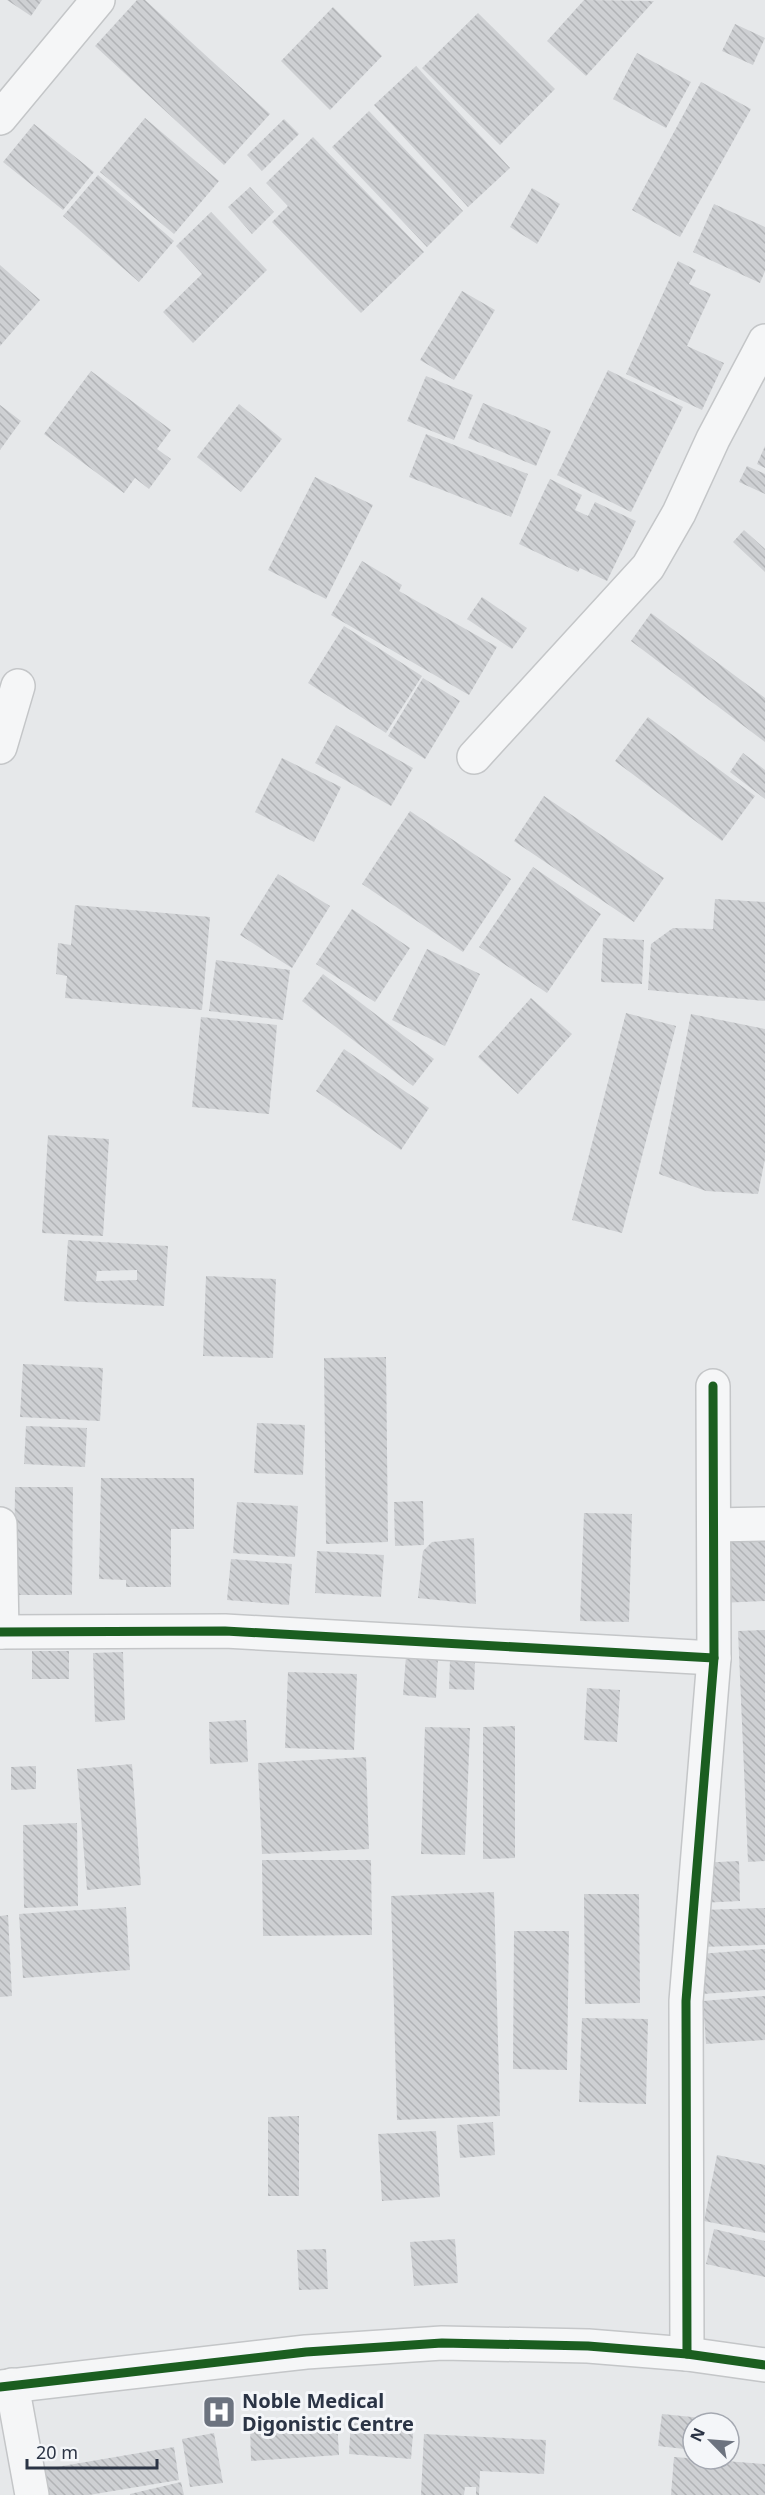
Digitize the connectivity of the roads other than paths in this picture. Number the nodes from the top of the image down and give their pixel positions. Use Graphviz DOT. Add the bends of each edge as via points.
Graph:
graph roads {
  1 [pos="98,0"];
  2 [pos="0,118"];
  3 [pos="765,341"];
  4 [pos="18,686"];
  5 [pos="0,747"];
  6 [pos="474,756"];
  7 [pos="713,1386"];
  8 [pos="0,1524"];
  9 [pos="765,1524"];
  10 [pos="714,1525"];
  11 [pos="1,1632"];
  12 [pos="714,1658"];
  13 [pos="687,2354"];
  14 [pos="765,2365"];
  15 [pos="6,2386"];
  16 [pos="32,2495"];
  1 -- 2 [label="street"];
  3 -- 6 [label="street" via="648,567"];
  4 -- 5 [label="street"];
  7 -- 10 [label="street"];
  8 -- 11 [label="street"];
  9 -- 10 [label="street"];
  10 -- 12 [label="street"];
  11 -- 12 [label="street" via="225,1631"];
  12 -- 13 [label="street" via="686,2001"];
  13 -- 14 [label="street"];
  13 -- 15 [label="street" via="588,2346 442,2343 306,2352"];
  15 -- 16 [label="street"];
}
